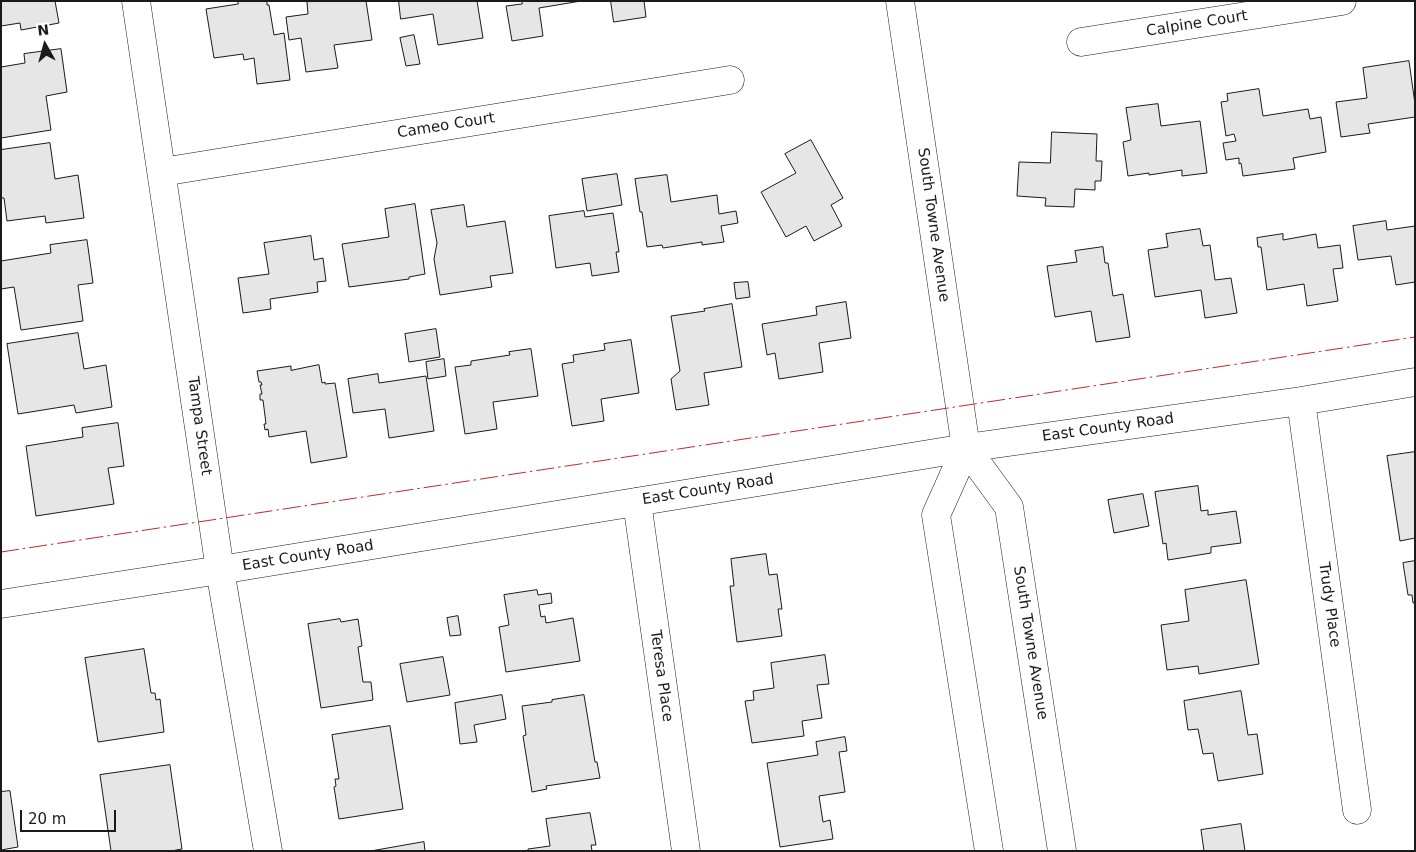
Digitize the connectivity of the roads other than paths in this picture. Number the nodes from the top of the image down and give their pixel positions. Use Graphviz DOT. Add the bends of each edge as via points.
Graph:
graph roads {
  1 [pos="136,1"];
  2 [pos="900,1"];
  3 [pos="1342,1"];
  4 [pos="1081,42"];
  5 [pos="730,80"];
  6 [pos="162,172"];
  7 [pos="1415,382"];
  8 [pos="1301,401"];
  9 [pos="966,448"];
  10 [pos="637,502"];
  11 [pos="220,570"];
  12 [pos="1,604"];
  13 [pos="1357,810"];
  14 [pos="268,851"];
  15 [pos="686,851"];
  16 [pos="989,851"];
  17 [pos="1062,851"];
  1 -- 6 [label="street, Tampa Street"];
  2 -- 9 [label="street, South Towne Avenue"];
  3 -- 4 [label="street, Calpine Court"];
  5 -- 6 [label="street, Cameo Court"];
  6 -- 11 [label="street, Tampa Street"];
  7 -- 8 [label="street, East County Road"];
  8 -- 9 [label="street, East County Road"];
  8 -- 13 [label="street, Trudy Place"];
  9 -- 10 [label="street, East County Road"];
  9 -- 16 [label="street" via="936,515"];
  9 -- 17 [label="street, South Towne Avenue" via="1009,507"];
  10 -- 11 [label="street, East County Road"];
  10 -- 15 [label="street, Teresa Place"];
  11 -- 12 [label="street, East County Road"];
  11 -- 14 [label="street, Tampa Street"];
}
